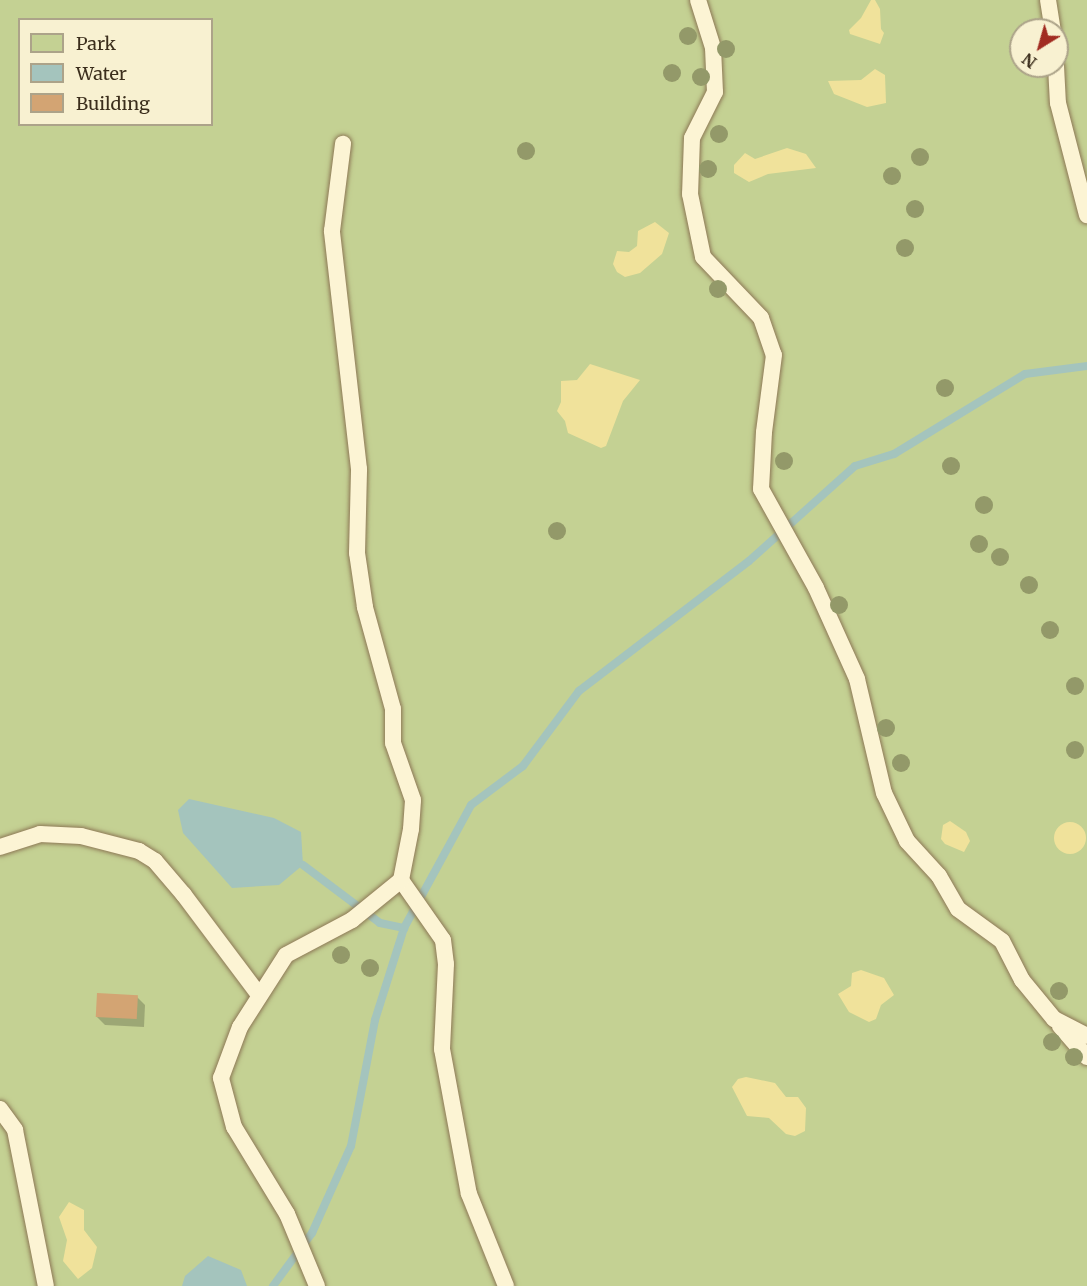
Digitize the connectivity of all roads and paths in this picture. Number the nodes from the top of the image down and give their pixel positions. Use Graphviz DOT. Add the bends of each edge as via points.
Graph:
graph roads {
  1 [pos="698,0"];
  2 [pos="1048,0"];
  3 [pos="1051,18"];
  4 [pos="1057,78"];
  5 [pos="343,144"];
  6 [pos="1087,215"];
  7 [pos="0,847"];
  8 [pos="404,883"];
  9 [pos="259,995"];
  10 [pos="1054,1019"];
  11 [pos="1087,1036"];
  12 [pos="1087,1057"];
  13 [pos="0,1109"];
  14 [pos="46,1286"];
  15 [pos="317,1286"];
  16 [pos="506,1286"];
  1 -- 10 [label="lane" via="713,48 715,92 692,138 690,194 704,257 761,318 774,355 761,489 816,588 857,679 884,793 908,841 939,876 958,909 1002,941 1022,980"];
  2 -- 3 [label="lane"];
  4 -- 6 [label="lane" via="1058,103"];
  5 -- 8 [label="lane" via="332,231 359,469 357,553 365,607 393,709 393,743 413,800"];
  7 -- 9 [label="lane" via="40,834 81,836 139,851 155,861 184,895"];
  8 -- 9 [label="lane" via="352,920 286,955"];
  8 -- 16 [label="lane" via="443,940 446,964 442,1049 469,1194"];
  9 -- 15 [label="lane" via="240,1027 221,1078 234,1127 294,1230"];
  10 -- 11 [label="lane"];
  10 -- 12 [label="lane"];
  13 -- 14 [label="lane" via="15,1130"];
}
